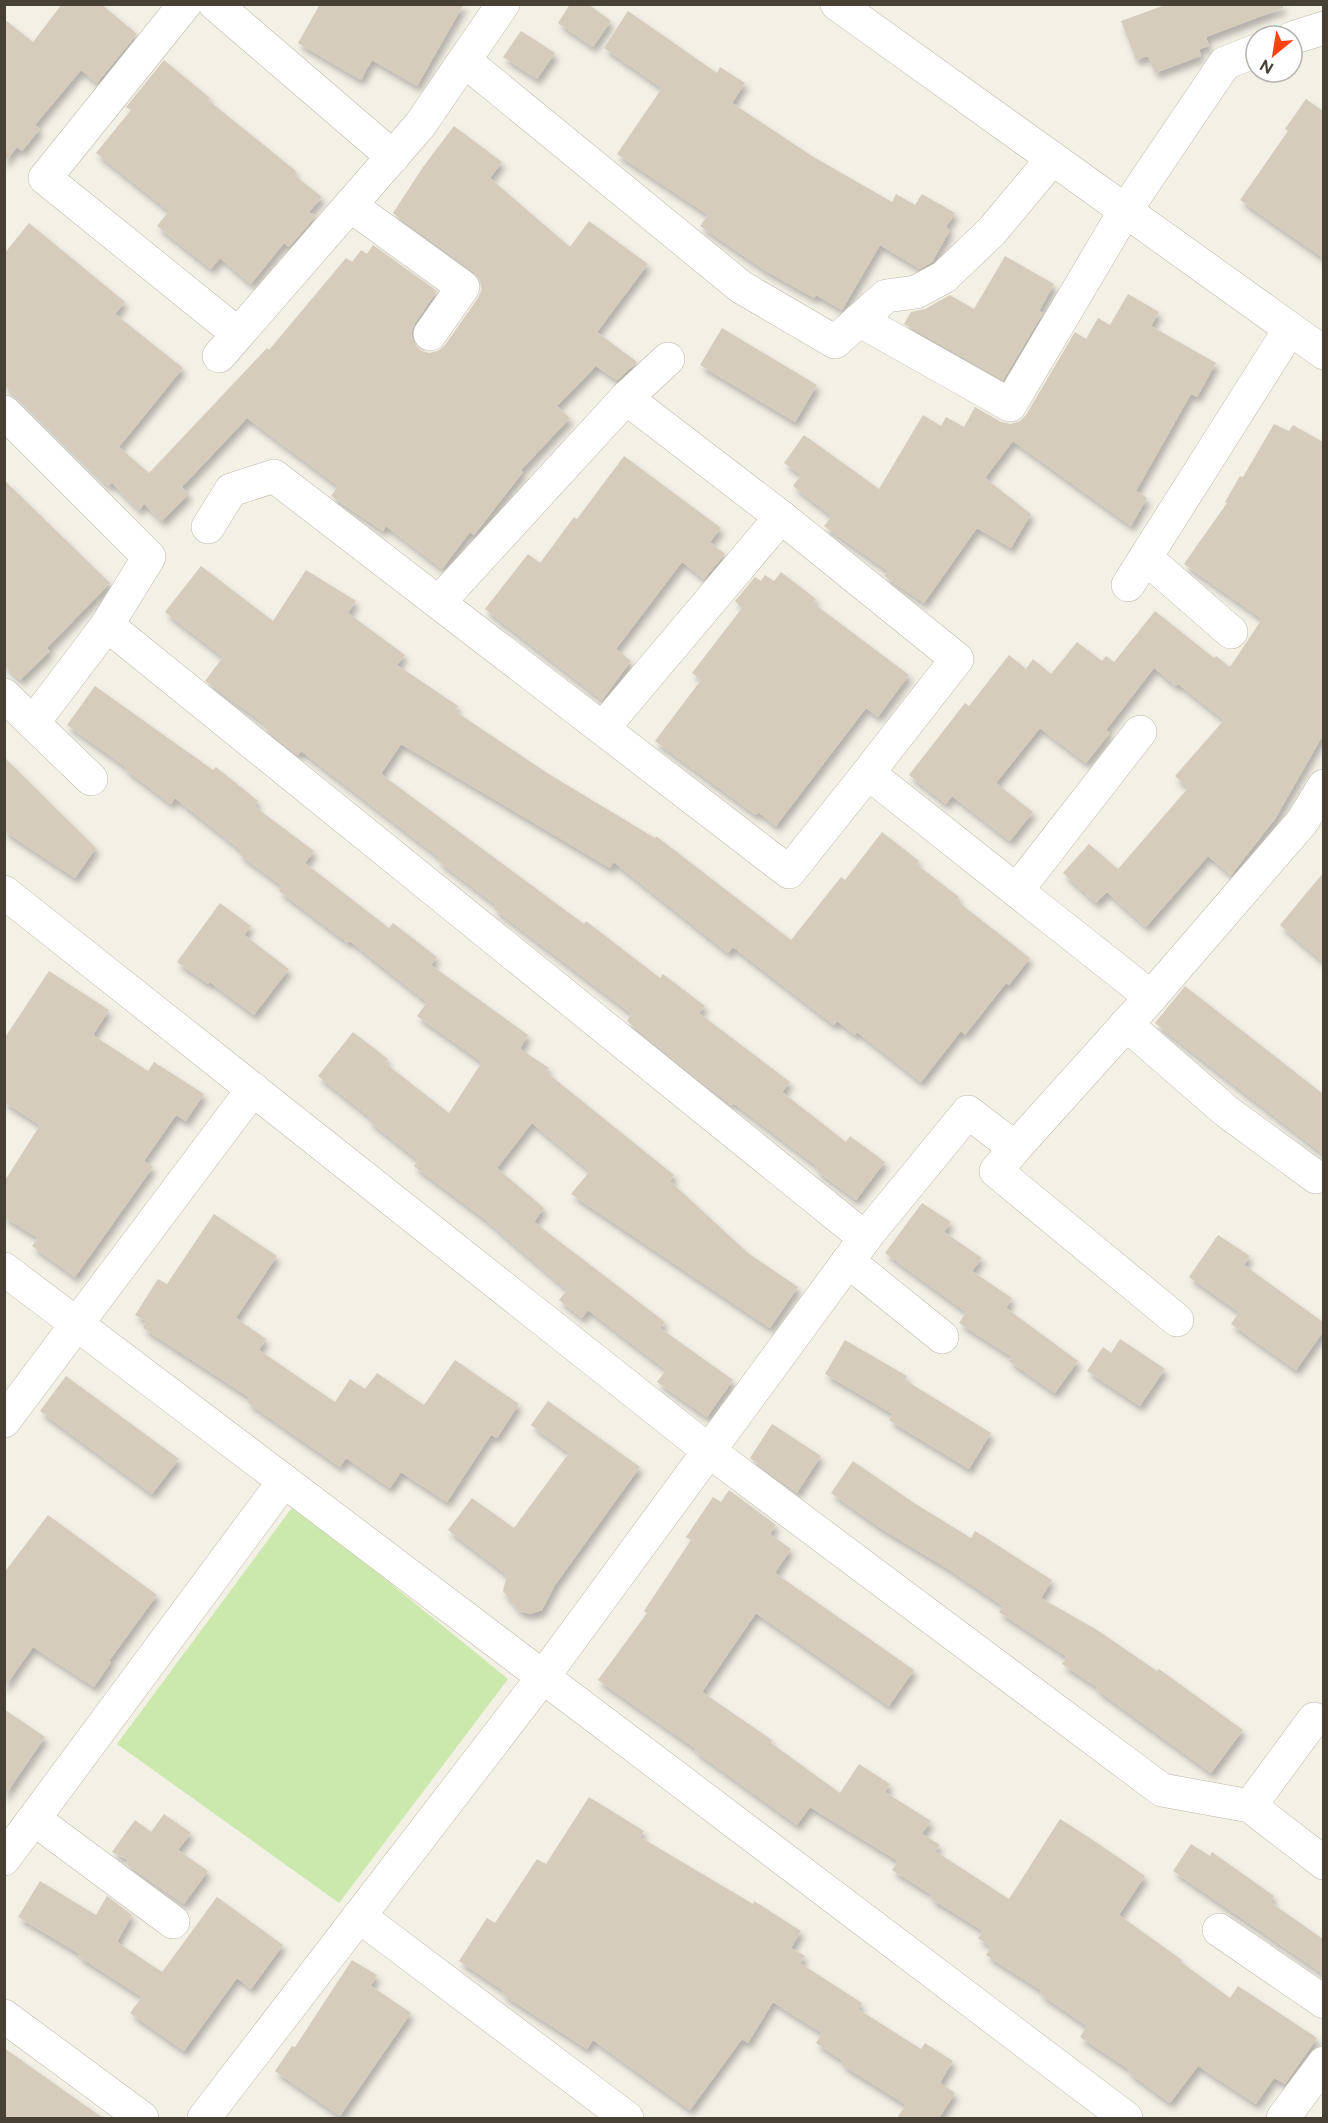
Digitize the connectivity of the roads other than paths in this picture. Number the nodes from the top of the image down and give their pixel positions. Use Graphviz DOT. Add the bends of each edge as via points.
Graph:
graph roads {
  1 [pos="185,4"];
  2 [pos="215,4"];
  3 [pos="503,4"];
  4 [pos="837,4"];
  5 [pos="1323,28"];
  6 [pos="1304,34"];
  7 [pos="1244,56"];
  8 [pos="465,61"];
  9 [pos="393,157"];
  10 [pos="1052,159"];
  11 [pos="351,206"];
  12 [pos="1125,211"];
  13 [pos="859,320"];
  14 [pos="1290,329"];
  15 [pos="430,334"];
  16 [pos="1323,353"];
  17 [pos="668,359"];
  18 [pos="626,398"];
  19 [pos="4,412"];
  20 [pos="781,518"];
  21 [pos="208,527"];
  22 [pos="439,602"];
  23 [pos="107,625"];
  24 [pos="1230,632"];
  25 [pos="4,695"];
  26 [pos="33,723"];
  27 [pos="603,728"];
  28 [pos="1140,732"];
  29 [pos="868,773"];
  30 [pos="91,779"];
  31 [pos="1321,797"];
  32 [pos="1017,890"];
  33 [pos="4,892"];
  34 [pos="1151,997"];
  35 [pos="1126,1024"];
  36 [pos="253,1089"];
  37 [pos="1015,1148"];
  38 [pos="1316,1177"];
  39 [pos="857,1250"];
  40 [pos="4,1269"];
  41 [pos="1177,1320"];
  42 [pos="78,1325"];
  43 [pos="942,1337"];
  44 [pos="4,1421"];
  45 [pos="709,1451"];
  46 [pos="284,1481"];
  47 [pos="543,1677"];
  48 [pos="1314,1719"];
  49 [pos="1250,1806"];
  50 [pos="34,1819"];
  51 [pos="4,1859"];
  52 [pos="1323,1863"];
  53 [pos="360,1916"];
  54 [pos="173,1922"];
  55 [pos="1219,1930"];
  56 [pos="1323,2002"];
  57 [pos="4,2016"];
  58 [pos="1323,2063"];
  59 [pos="142,2118"];
  60 [pos="204,2118"];
  61 [pos="627,2118"];
  62 [pos="1126,2118"];
  63 [pos="1283,2118"];
  1 -- 11 [label="street" via="45,178 228,345"];
  2 -- 9 [label="street"];
  3 -- 8 [label="street"];
  4 -- 10 [label="street"];
  5 -- 6 [label="street"];
  7 -- 12 [label="street" via="1225,63"];
  8 -- 9 [label="street"];
  8 -- 13 [label="street" via="741,287 836,342"];
  9 -- 11 [label="street"];
  10 -- 12 [label="street"];
  10 -- 13 [label="street" via="992,231 944,277 916,292 886,296"];
  11 -- 15 [label="street" via="463,287"];
  12 -- 13 [label="street" via="1010,405"];
  12 -- 14 [label="street"];
  14 -- 16 [label="street"];
  14 -- 24 [label="street" via="1137,572"];
  17 -- 18 [label="street"];
  18 -- 20 [label="street"];
  18 -- 22 [label="street"];
  19 -- 23 [label="street" via="149,557"];
  20 -- 27 [label="street"];
  20 -- 29 [label="street" via="957,659"];
  21 -- 22 [label="street" via="231,490 274,476"];
  22 -- 27 [label="street"];
  23 -- 26 [label="street"];
  23 -- 39 [label="street"];
  25 -- 26 [label="street"];
  26 -- 30 [label="street"];
  27 -- 29 [label="street" via="789,872"];
  28 -- 32 [label="street"];
  29 -- 32 [label="street"];
  31 -- 34 [label="street"];
  32 -- 34 [label="street"];
  33 -- 36 [label="street"];
  34 -- 35 [label="street"];
  35 -- 37 [label="street"];
  35 -- 38 [label="street" via="1227,1112"];
  36 -- 42 [label="street"];
  36 -- 45 [label="street"];
  37 -- 39 [label="street" via="968,1112"];
  37 -- 41 [label="street" via="996,1171"];
  39 -- 43 [label="street"];
  39 -- 45 [label="street"];
  40 -- 42 [label="street"];
  42 -- 44 [label="street"];
  42 -- 46 [label="street"];
  45 -- 47 [label="street"];
  45 -- 49 [label="street" via="1162,1790"];
  46 -- 47 [label="street"];
  46 -- 50 [label="street"];
  47 -- 53 [label="street"];
  47 -- 62 [label="street"];
  48 -- 49 [label="street"];
  49 -- 52 [label="street"];
  50 -- 51 [label="street"];
  50 -- 54 [label="street"];
  53 -- 60 [label="street"];
  53 -- 61 [label="street"];
  55 -- 56 [label="street"];
  57 -- 59 [label="street"];
  58 -- 63 [label="street"];
}
